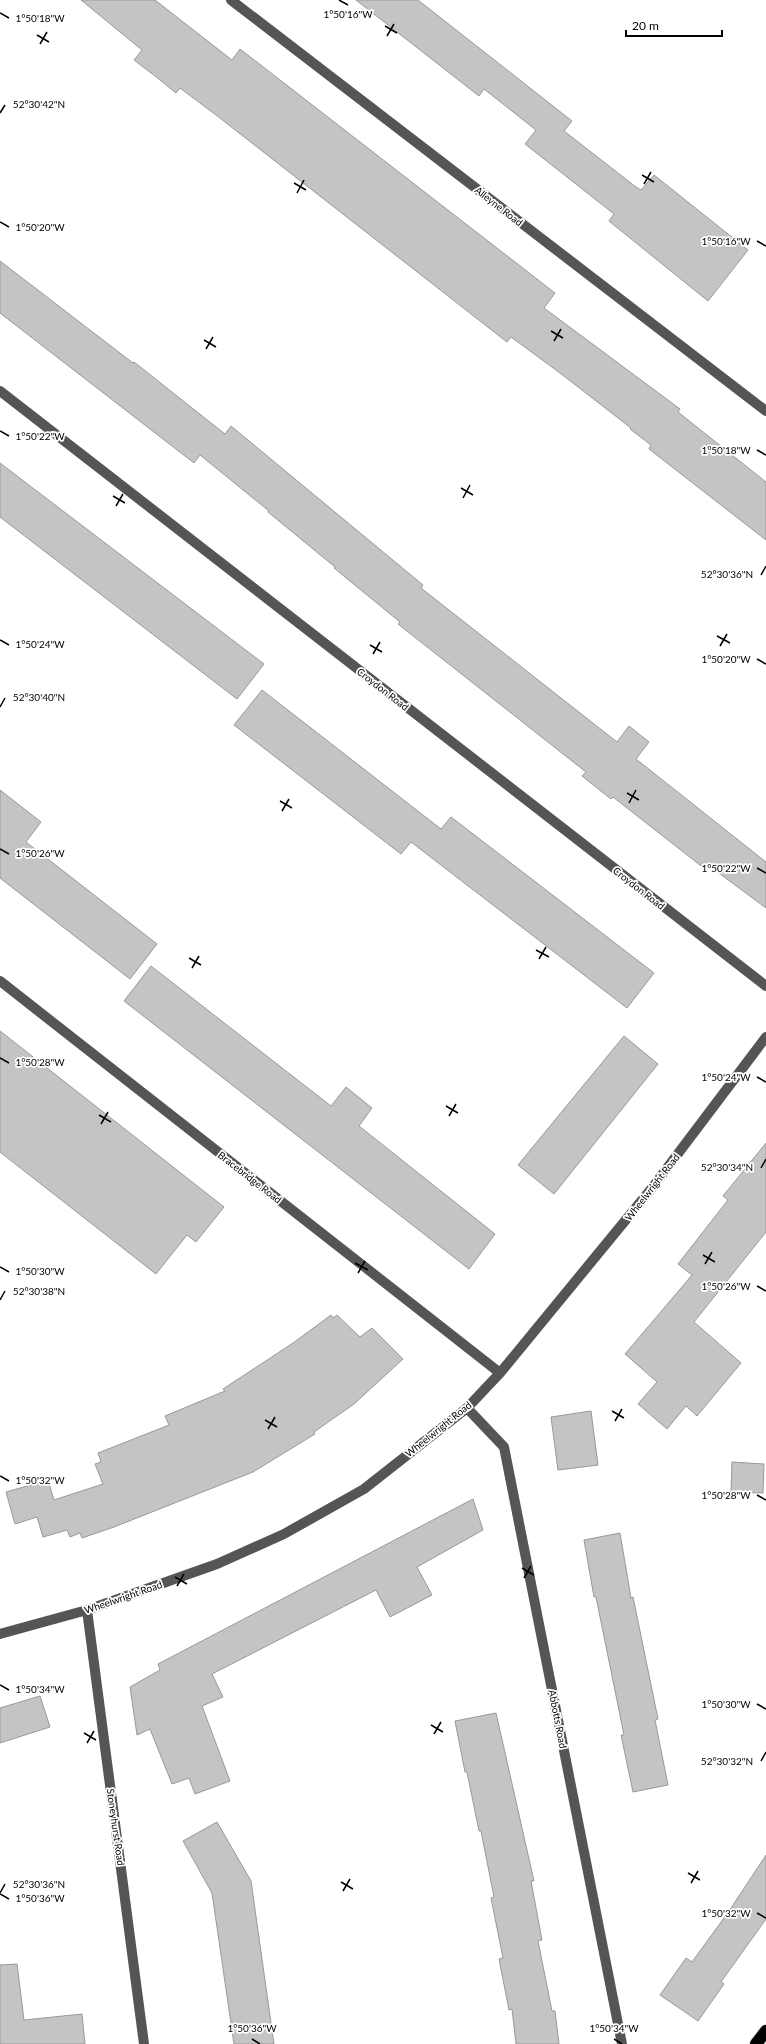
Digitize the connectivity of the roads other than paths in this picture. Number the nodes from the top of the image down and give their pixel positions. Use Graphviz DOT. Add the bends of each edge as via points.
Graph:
graph roads {
  1 [pos="231,0"];
  2 [pos="0,391"];
  3 [pos="766,411"];
  4 [pos="0,981"];
  5 [pos="766,986"];
  6 [pos="766,1037"];
  7 [pos="500,1373"];
  8 [pos="467,1408"];
  9 [pos="87,1610"];
  10 [pos="0,1634"];
  11 [pos="766,2031"];
  12 [pos="144,2044"];
  13 [pos="622,2044"];
  14 [pos="756,2044"];
  1 -- 3 [label="street, Alleyne Road"];
  2 -- 5 [label="street, Croydon Road"];
  4 -- 7 [label="street, Bracebridge Road"];
  6 -- 7 [label="street, Wheelwright Road" via="652,1188"];
  7 -- 8 [label="street, Wheelwright Road"];
  8 -- 9 [label="street, Wheelwright Road" via="364,1489 284,1534 217,1564"];
  8 -- 13 [label="street, Abbotts Road" via="504,1447"];
  9 -- 10 [label="street, Wheelwright Road"];
  9 -- 12 [label="street, Stoneyhurst Road"];
  11 -- 14 [label="highway"];
}
